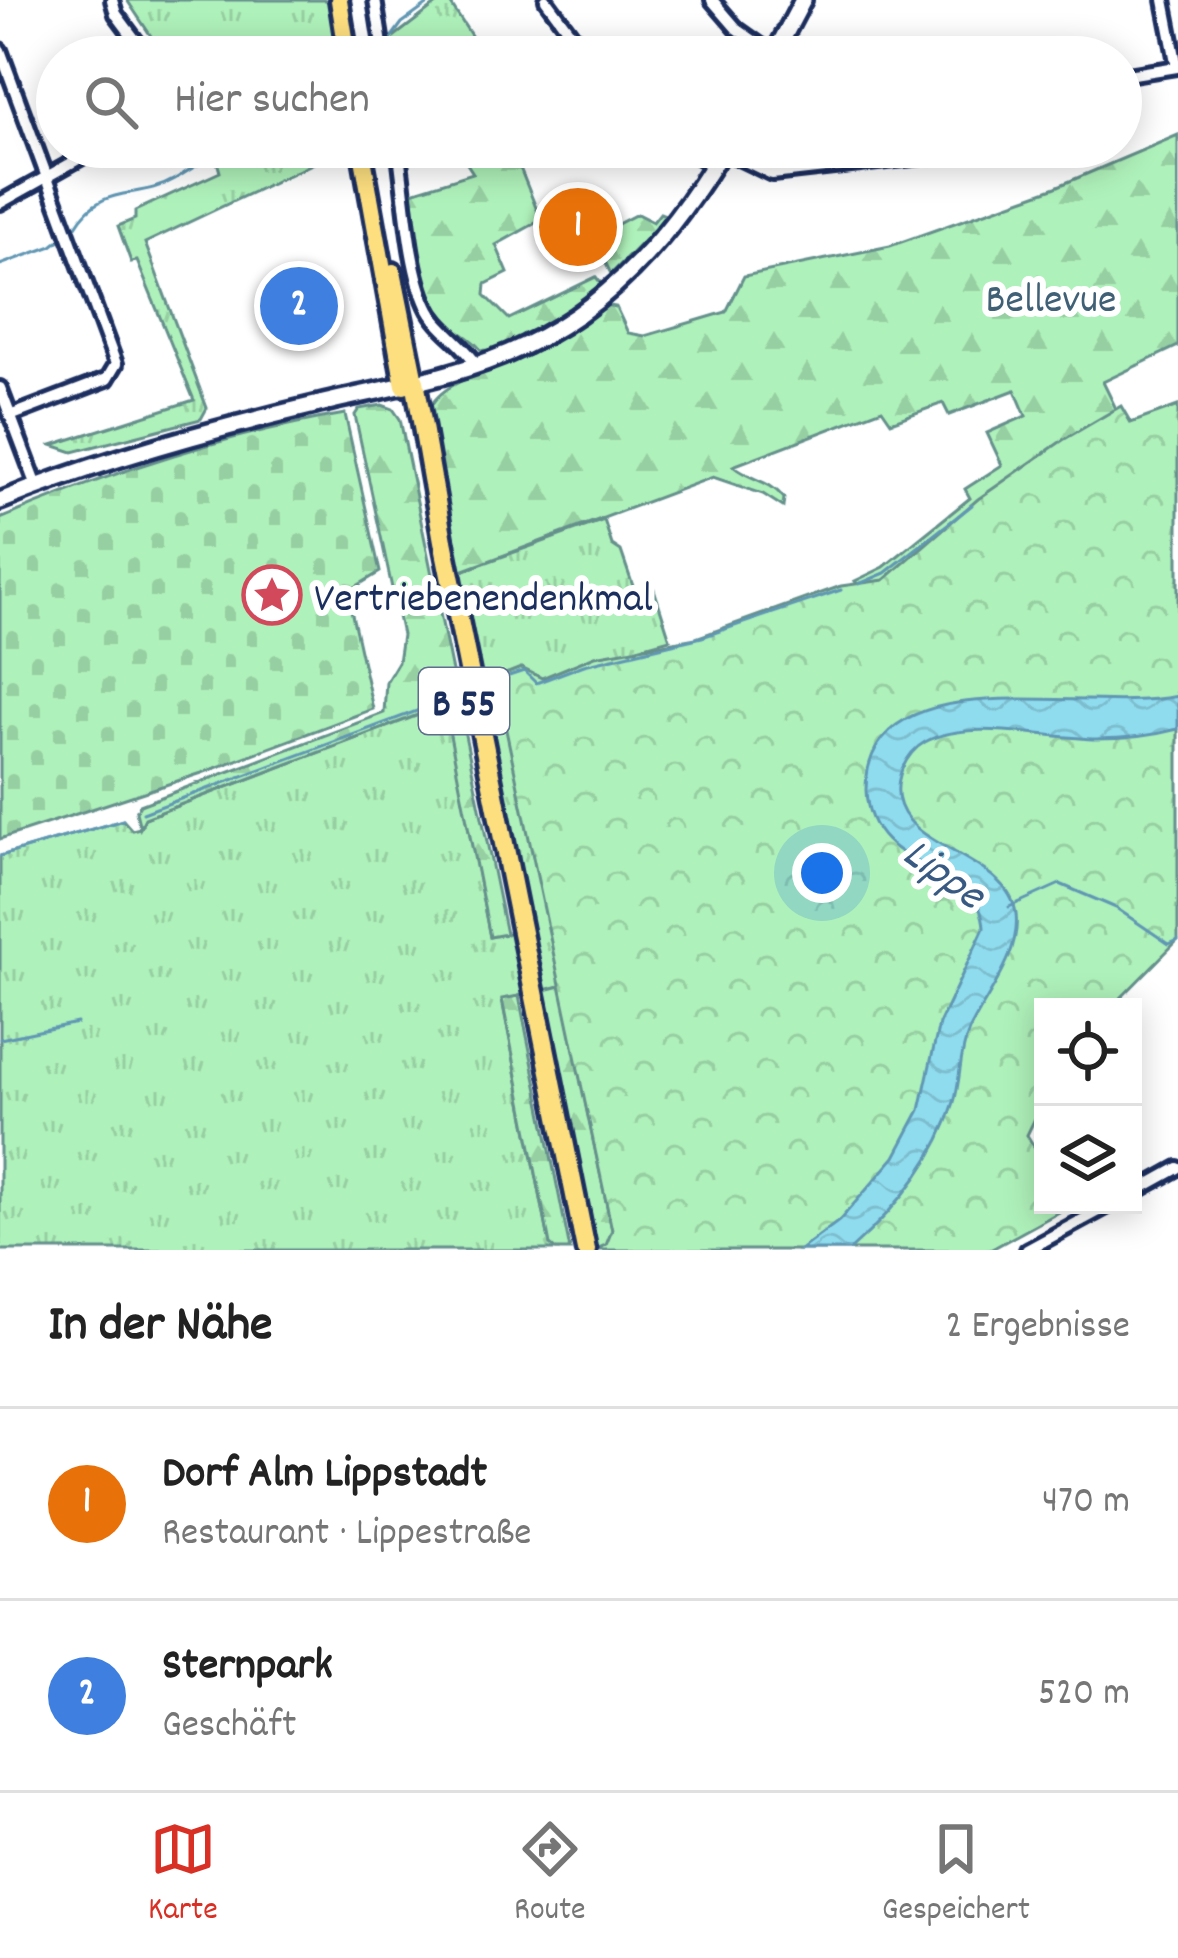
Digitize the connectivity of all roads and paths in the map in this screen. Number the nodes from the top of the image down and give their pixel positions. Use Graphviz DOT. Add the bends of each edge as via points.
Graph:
graph roads {
  1 [pos="112,0"];
  2 [pos="339,0"];
  3 [pos="349,0"];
  4 [pos="375,0"];
  5 [pos="546,0"];
  6 [pos="712,0"];
  7 [pos="803,0"];
  8 [pos="1164,0"];
  9 [pos="132,36"];
  10 [pos="345,36"];
  11 [pos="355,36"];
  12 [pos="381,36"];
  13 [pos="573,36"];
  14 [pos="746,36"];
  15 [pos="784,36"];
  16 [pos="0,50"];
  17 [pos="1177,67"];
  18 [pos="1142,73"];
  19 [pos="36,147"];
  20 [pos="44,168"];
  21 [pos="66,168"];
  22 [pos="365,168"];
  23 [pos="374,168"];
  24 [pos="401,168"];
  25 [pos="710,168"];
  26 [pos="756,168"];
  27 [pos="825,168"];
  28 [pos="48,179"];
  29 [pos="0,203"];
  30 [pos="476,364"];
  31 [pos="410,384"];
  32 [pos="0,388"];
  33 [pos="10,416"];
  34 [pos="38,486"];
  35 [pos="0,501"];
  36 [pos="1178,1168"];
  37 [pos="1142,1187"];
  38 [pos="1093,1214"];
  39 [pos="576,1226"];
  40 [pos="575,1250"];
  41 [pos="586,1250"];
  42 [pos="1027,1250"];
  1 -- 9 [label="street"];
  2 -- 10 [label="main road"];
  3 -- 11 [label="main road"];
  4 -- 12 [label="street"];
  5 -- 13 [label="street"];
  6 -- 14 [label="street"];
  7 -- 15 [label="main road"];
  8 -- 17 [label="street"];
  16 -- 19 [label="street"];
  17 -- 18 [label="street"];
  20 -- 28 [label="street"];
  21 -- 28 [label="street"];
  22 -- 31 [label="main road, B 55"];
  23 -- 31 [label="main road, B 55"];
  24 -- 30 [label="street" via="429,312"];
  25 -- 30 [label="main road" via="657,244 626,273 563,324"];
  26 -- 27 [label="street"];
  28 -- 29 [label="street"];
  28 -- 33 [label="street" via="116,364 107,380"];
  30 -- 31 [label="main road"];
  31 -- 34 [label="main road" via="221,428"];
  31 -- 39 [label="highway, B 55"];
  32 -- 33 [label="street"];
  33 -- 34 [label="street"];
  34 -- 35 [label="main road"];
  36 -- 37 [label="street"];
  38 -- 42 [label="street"];
  39 -- 40 [label="highway, B 55"];
  39 -- 41 [label="highway, B 55"];
}
